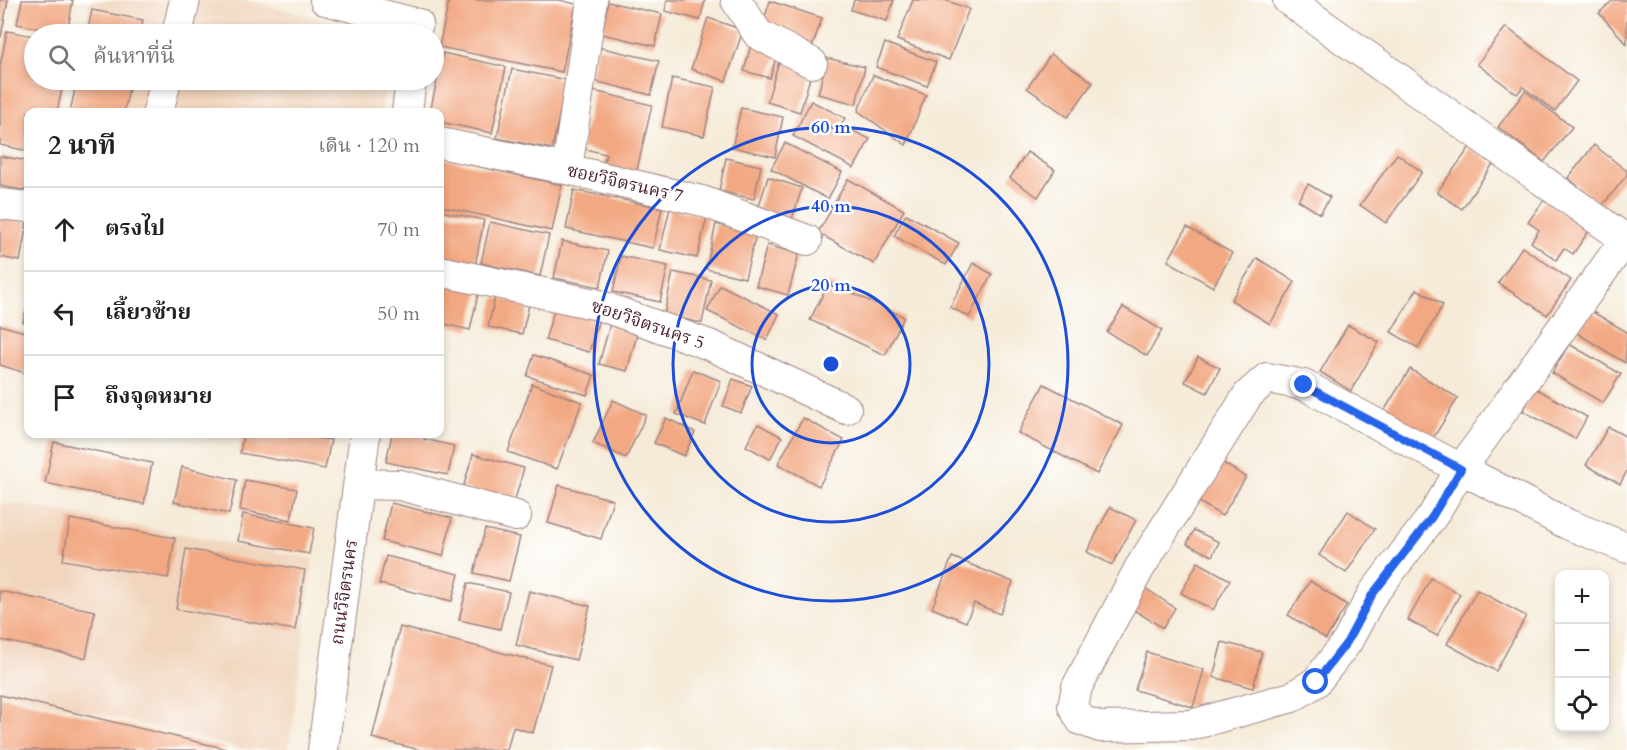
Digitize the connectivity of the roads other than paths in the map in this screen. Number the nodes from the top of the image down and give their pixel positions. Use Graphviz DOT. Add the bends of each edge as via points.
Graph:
graph roads {
  1 [pos="185,0"];
  2 [pos="325,0"];
  3 [pos="592,0"];
  4 [pos="736,0"];
  5 [pos="1288,0"];
  6 [pos="419,20"];
  7 [pos="179,24"];
  8 [pos="812,63"];
  9 [pos="164,90"];
  10 [pos="410,90"];
  11 [pos="159,108"];
  12 [pos="408,108"];
  13 [pos="444,144"];
  14 [pos="567,168"];
  15 [pos="0,204"];
  16 [pos="24,207"];
  17 [pos="1626,238"];
  18 [pos="807,240"];
  19 [pos="444,272"];
  20 [pos="846,409"];
  21 [pos="365,438"];
  22 [pos="1461,469"];
  23 [pos="359,484"];
  24 [pos="516,516"];
  25 [pos="1627,548"];
  26 [pos="323,750"];
  1 -- 7 [label="street"];
  2 -- 6 [label="street"];
  3 -- 14 [label="street"];
  4 -- 8 [label="street" via="758,34"];
  5 -- 17 [label="street"];
  9 -- 11 [label="street"];
  10 -- 12 [label="street"];
  13 -- 14 [label="street, ซอยวิจิตรนคร 7"];
  14 -- 18 [label="street, ซอยวิจิตรนคร 7" via="702,201"];
  15 -- 16 [label="street"];
  17 -- 22 [label="street"];
  19 -- 20 [label="street, ซอยวิจิตรนคร 5" via="599,305 712,346"];
  21 -- 23 [label="street, ถนนวิจิตรนคร"];
  22 -- 22 [label="street" via="1432,517 1372,595 1347,642 1316,682 1292,697 1191,725 1100,727 1081,720 1073,706 1077,687 1139,569 1248,395 1267,378 1304,385"];
  22 -- 25 [label="street" via="1567,524"];
  23 -- 24 [label="street" via="400,485"];
  23 -- 26 [label="street, ถนนวิจิตรนคร"];
}
